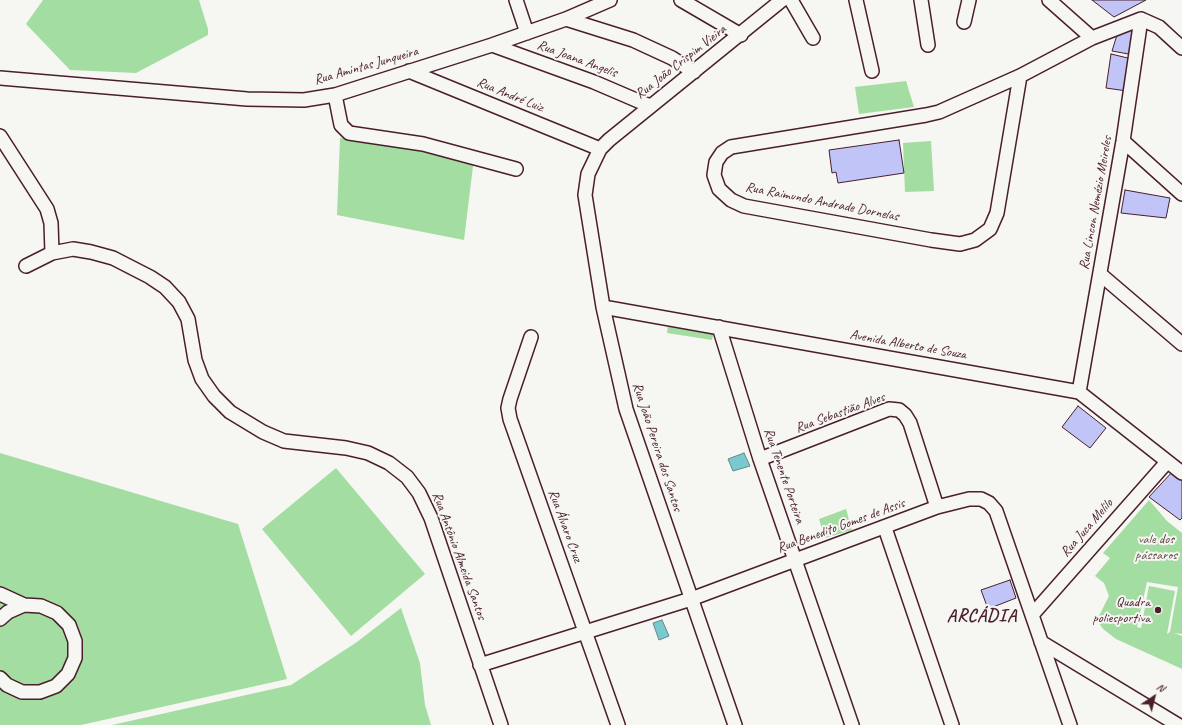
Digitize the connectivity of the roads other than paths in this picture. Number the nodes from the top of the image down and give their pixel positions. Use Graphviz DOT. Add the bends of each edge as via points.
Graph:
graph roads {
  1 [pos="516,0"];
  2 [pos="610,0"];
  3 [pos="681,0"];
  4 [pos="782,0"];
  5 [pos="791,0"];
  6 [pos="856,0"];
  7 [pos="921,0"];
  8 [pos="969,0"];
  9 [pos="1049,0"];
  10 [pos="566,19"];
  11 [pos="1141,19"];
  12 [pos="964,22"];
  13 [pos="528,33"];
  14 [pos="741,35"];
  15 [pos="813,38"];
  16 [pos="1092,38"];
  17 [pos="492,45"];
  18 [pos="928,45"];
  19 [pos="1182,48"];
  20 [pos="409,71"];
  21 [pos="872,71"];
  22 [pos="694,72"];
  23 [pos="1020,76"];
  24 [pos="0,78"];
  25 [pos="335,94"];
  26 [pos="650,106"];
  27 [pos="0,136"];
  28 [pos="1123,141"];
  29 [pos="600,149"];
  30 [pos="516,169"];
  31 [pos="1182,194"];
  32 [pos="52,253"];
  33 [pos="26,266"];
  34 [pos="1100,274"];
  35 [pos="602,307"];
  36 [pos="719,327"];
  37 [pos="531,337"];
  38 [pos="1182,344"];
  39 [pos="1079,392"];
  40 [pos="760,459"];
  41 [pos="1167,462"];
  42 [pos="1182,473"];
  43 [pos="937,507"];
  44 [pos="885,528"];
  45 [pos="796,559"];
  46 [pos="0,594"];
  47 [pos="691,599"];
  48 [pos="24,605"];
  49 [pos="1032,615"];
  50 [pos="0,619"];
  51 [pos="586,632"];
  52 [pos="1041,642"];
  53 [pos="480,665"];
  54 [pos="0,678"];
  55 [pos="501,725"];
  56 [pos="618,725"];
  57 [pos="735,725"];
  58 [pos="852,725"];
  59 [pos="952,725"];
  60 [pos="1070,725"];
  61 [pos="1178,725"];
  1 -- 13 [label="street"];
  2 -- 10 [label="street, Rua Amintas Junqueira"];
  3 -- 14 [label="street"];
  4 -- 14 [label="street, Rua João Crispim Vieira"];
  5 -- 15 [label="street"];
  6 -- 21 [label="street"];
  7 -- 18 [label="street"];
  8 -- 12 [label="street"];
  9 -- 16 [label="street"];
  10 -- 13 [label="street, Rua Amintas Junqueira"];
  10 -- 22 [label="street" via="633,40 672,58"];
  11 -- 16 [label="street, Rua Raimundo Andrade Dornelas"];
  11 -- 19 [label="street" via="1159,27"];
  11 -- 28 [label="street, Rua Lincon Nemézio Meireles"];
  13 -- 17 [label="street, Rua Amintas Junqueira"];
  14 -- 22 [label="street, Rua João Crispim Vieira"];
  16 -- 23 [label="street, Rua Raimundo Andrade Dornelas"];
  17 -- 20 [label="street, Rua Amintas Junqueira"];
  17 -- 26 [label="street, Rua Joana Angelis" via="594,82"];
  20 -- 25 [label="street, Rua Amintas Junqueira"];
  20 -- 29 [label="street, Rua André Luiz"];
  22 -- 26 [label="street, Rua João Crispim Vieira"];
  23 -- 23 [label="street, Rua Raimundo Andrade Dornelas" via="997,213 990,229 975,240 960,244 938,241 744,206 731,200 719,189 714,175 716,162 722,153 731,147 926,115 952,107"];
  24 -- 25 [label="street, Rua Amintas Junqueira" via="255,99 304,100"];
  25 -- 30 [label="street" via="341,125 349,133 423,144"];
  26 -- 29 [label="street, Rua João Crispim Vieira"];
  27 -- 32 [label="street" via="47,209 51,223"];
  28 -- 31 [label="street"];
  28 -- 34 [label="street, Rua Lincon Nemézio Meireles"];
  29 -- 35 [label="street, Rua João Pereira dos Santos" via="588,174 585,195"];
  32 -- 33 [label="street, Rua Antônio Almeida Santos"];
  32 -- 53 [label="street, Rua Antônio Almeida Santos" via="73,250 113,258 165,287 179,302 188,319 202,379 230,412 263,432 284,441 368,453 407,477 420,493 431,518"];
  34 -- 38 [label="street"];
  34 -- 39 [label="street, Rua Lincon Nemézio Meireles"];
  35 -- 36 [label="street, Avenida Alberto de Souza"];
  35 -- 47 [label="street, Rua João Pereira dos Santos" via="626,409"];
  36 -- 39 [label="street, Avenida Alberto de Souza"];
  36 -- 40 [label="street, Rua Tenente Porteira"];
  37 -- 51 [label="street, Rua Álvaro Cruz" via="510,399 510,419"];
  39 -- 41 [label="street, Avenida Alberto de Souza"];
  40 -- 43 [label="street, Rua Sebastião Alves" via="889,409 899,410 910,423"];
  40 -- 45 [label="street, Rua Tenente Porteira"];
  41 -- 42 [label="street, Avenida Alberto de Souza"];
  41 -- 49 [label="street, Rua Juca Melilo"];
  43 -- 44 [label="street, Rua Benedito Gomes de Assis"];
  43 -- 49 [label="street, Rua Benedito Gomes de Assis" via="969,499 981,499 996,510"];
  44 -- 45 [label="street, Rua Benedito Gomes de Assis"];
  44 -- 59 [label="street"];
  45 -- 47 [label="street, Rua Benedito Gomes de Assis"];
  45 -- 58 [label="street, Rua Tenente Porteira"];
  46 -- 48 [label="street"];
  47 -- 51 [label="street, Rua Benedito Gomes de Assis"];
  47 -- 57 [label="street, Rua João Pereira dos Santos"];
  48 -- 50 [label="street" via="8,612"];
  48 -- 54 [label="street" via="41,606 57,613 69,625 75,641 75,658 68,674 56,686 40,692 22,692 6,685"];
  49 -- 52 [label="street, Rua Benedito Gomes de Assis"];
  51 -- 53 [label="street, Rua Benedito Gomes de Assis"];
  51 -- 56 [label="street, Rua Álvaro Cruz"];
  52 -- 60 [label="street, Rua Benedito Gomes de Assis"];
  52 -- 61 [label="street"];
  53 -- 55 [label="street, Rua Antônio Almeida Santos"];
}
